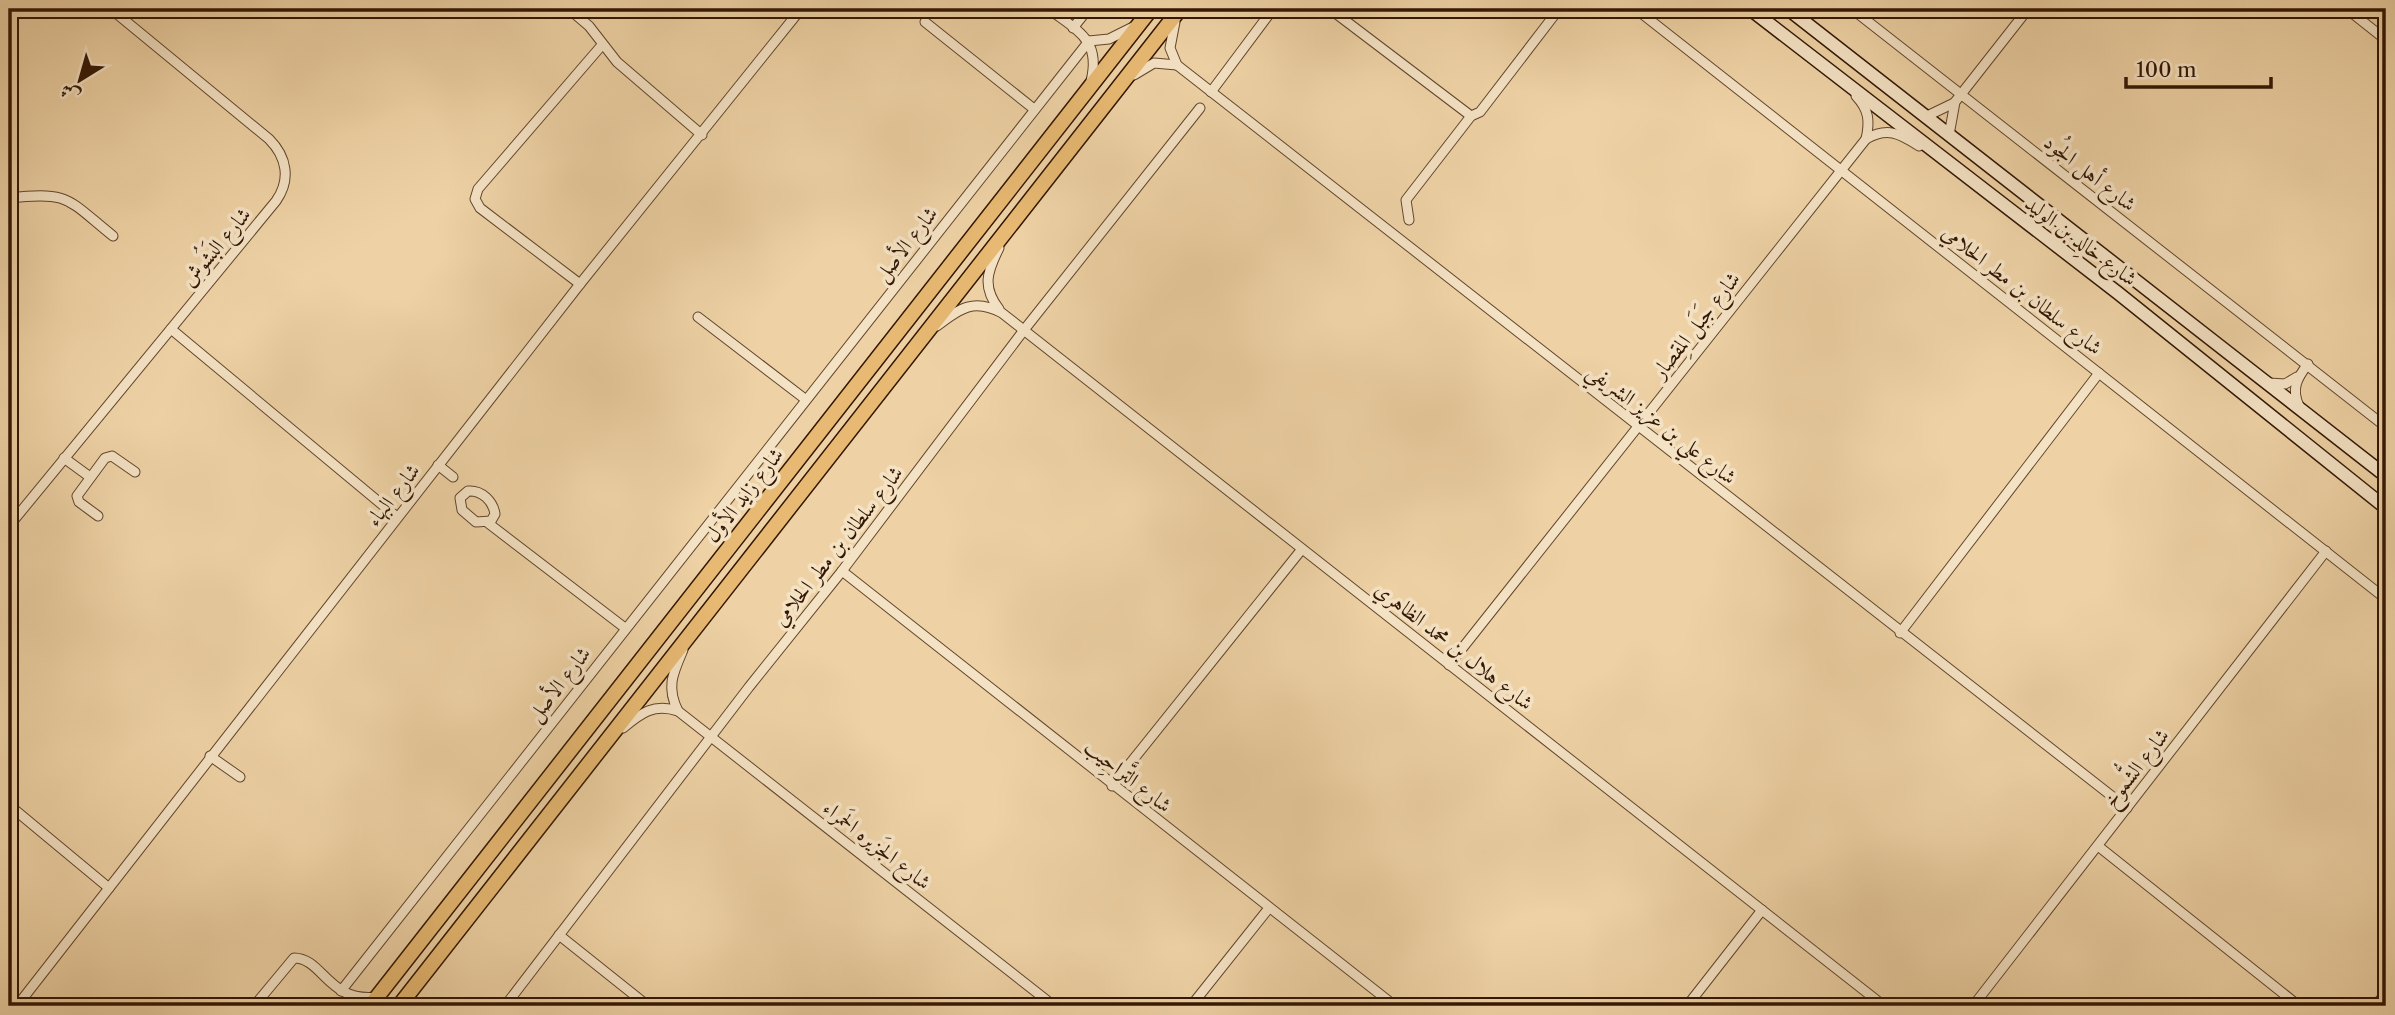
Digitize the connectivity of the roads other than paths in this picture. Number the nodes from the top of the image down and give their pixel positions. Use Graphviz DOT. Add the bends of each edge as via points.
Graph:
graph roads {
  1 [pos="111,9"];
  2 [pos="569,9"];
  3 [pos="801,9"];
  4 [pos="1049,9"];
  5 [pos="1088,9"];
  6 [pos="1151,9"];
  7 [pos="1181,9"];
  8 [pos="1273,9"];
  9 [pos="1330,9"];
  10 [pos="1559,9"];
  11 [pos="1636,9"];
  12 [pos="1750,9"];
  13 [pos="1788,9"];
  14 [pos="1852,9"];
  15 [pos="2028,9"];
  16 [pos="2347,9"];
  17 [pos="1141,21"];
  18 [pos="925,22"];
  19 [pos="1073,28"];
  20 [pos="2386,40"];
  21 [pos="1089,41"];
  22 [pos="602,45"];
  23 [pos="1177,65"];
  24 [pos="1828,71"];
  25 [pos="1090,86"];
  26 [pos="1116,89"];
  27 [pos="1211,92"];
  28 [pos="1958,98"];
  29 [pos="1200,108"];
  30 [pos="1034,109"];
  31 [pos="1471,116"];
  32 [pos="1925,117"];
  33 [pos="702,135"];
  34 [pos="1950,135"];
  35 [pos="1866,139"];
  36 [pos="1935,154"];
  37 [pos="1840,170"];
  38 [pos="9,198"];
  39 [pos="1409,220"];
  40 [pos="1010,225"];
  41 [pos="113,236"];
  42 [pos="580,284"];
  43 [pos="2118,293"];
  44 [pos="2155,294"];
  45 [pos="1002,313"];
  46 [pos="698,317"];
  47 [pos="171,329"];
  48 [pos="1024,330"];
  49 [pos="921,340"];
  50 [pos="2308,364"];
  51 [pos="2099,373"];
  52 [pos="2299,376"];
  53 [pos="2269,383"];
  54 [pos="805,400"];
  55 [pos="2299,406"];
  56 [pos="1637,426"];
  57 [pos="2386,427"];
  58 [pos="64,458"];
  59 [pos="438,466"];
  60 [pos="135,472"];
  61 [pos="2386,476"];
  62 [pos="90,477"];
  63 [pos="472,490"];
  64 [pos="2386,508"];
  65 [pos="98,516"];
  66 [pos="397,517"];
  67 [pos="488,523"];
  68 [pos="9,526"];
  69 [pos="1302,549"];
  70 [pos="2326,551"];
  71 [pos="842,571"];
  72 [pos="2386,599"];
  73 [pos="625,628"];
  74 [pos="1900,633"];
  75 [pos="690,634"];
  76 [pos="1449,664"];
  77 [pos="678,711"];
  78 [pos="710,738"];
  79 [pos="601,747"];
  80 [pos="210,756"];
  81 [pos="240,777"];
  82 [pos="1112,786"];
  83 [pos="9,805"];
  84 [pos="2127,808"];
  85 [pos="2098,846"];
  86 [pos="109,888"];
  87 [pos="1269,908"];
  88 [pos="1762,910"];
  89 [pos="559,935"];
  90 [pos="341,991"];
  91 [pos="2386,993"];
  92 [pos="373,1002"];
  93 [pos="17,1006"];
  94 [pos="254,1006"];
  95 [pos="399,1006"];
  96 [pos="505,1006"];
  97 [pos="649,1006"];
  98 [pos="1054,1006"];
  99 [pos="1192,1006"];
  100 [pos="1395,1006"];
  101 [pos="1687,1006"];
  102 [pos="1884,1006"];
  103 [pos="1973,1006"];
  104 [pos="2299,1006"];
  105 [pos="2375,1006"];
  1 -- 47 [label="street, شارع البَشُوش" via="269,139 285,167 285,182 276,201"];
  2 -- 22 [label="street"];
  3 -- 33 [label="street, شارع البهاء"];
  4 -- 19 [label="street"];
  5 -- 19 [label="street"];
  6 -- 17 [label="main road, شارع زايد الأول"];
  7 -- 23 [label="street" via="1170,41"];
  7 -- 26 [label="main road, شارع زايد الأول"];
  8 -- 27 [label="street"];
  9 -- 31 [label="street"];
  10 -- 31 [label="street" via="1480,112"];
  11 -- 37 [label="street, شارع سلطان بن مطر الحلامي"];
  12 -- 24 [label="street, شارع خالِد بن الوليد"];
  13 -- 32 [label="street, شارع خالِد بن الوليد"];
  14 -- 28 [label="street, شارع أهل الجُود"];
  15 -- 28 [label="street"];
  16 -- 20 [label="street"];
  17 -- 21 [label="street" via="1119,36"];
  17 -- 25 [label="main road, شارع زايد الأول"];
  18 -- 30 [label="street"];
  19 -- 21 [label="street"];
  21 -- 25 [label="street" via="1094,63"];
  21 -- 30 [label="street, شارع الأصل"];
  22 -- 33 [label="street"];
  22 -- 42 [label="street" via="482,184 475,199 480,208"];
  23 -- 26 [label="street" via="1149,64"];
  23 -- 27 [label="street, شارع علي بن عزيز الشريفي"];
  24 -- 35 [label="street" via="1867,110"];
  24 -- 36 [label="street, شارع خالِد بن الوليد"];
  25 -- 92 [label="main road, شارع زايد الأول"];
  26 -- 40 [label="main road, شارع زايد الأول"];
  27 -- 56 [label="street, شارع علي بن عزيز الشريفي"];
  28 -- 32 [label="street"];
  28 -- 34 [label="street"];
  28 -- 50 [label="street, شارع أهل الجُود"];
  29 -- 48 [label="street, شارع سلطان بن مطر الحلامي"];
  30 -- 54 [label="street, شارع الأصل"];
  31 -- 39 [label="street" via="1406,200"];
  32 -- 34 [label="street, شارع خالِد بن الوليد"];
  33 -- 42 [label="street, شارع البهاء"];
  34 -- 44 [label="street, شارع خالِد بن الوليد"];
  35 -- 36 [label="street" via="1877,132 1899,133"];
  35 -- 37 [label="street, شارع جَبَل المِقصار"];
  36 -- 43 [label="street, شارع خالِد بن الوليد"];
  37 -- 51 [label="street, شارع سلطان بن مطر الحلامي"];
  37 -- 56 [label="street, شارع جَبَل المِقصار"];
  38 -- 41 [label="street" via="63,197"];
  40 -- 45 [label="street, شارع هلال بن محمد الظاهري" via="986,281"];
  40 -- 49 [label="main road, شارع زايد الأول"];
  42 -- 59 [label="street, شارع البهاء"];
  43 -- 44 [label="street" via="2146,303"];
  43 -- 64 [label="street, شارع خالِد بن الوليد"];
  44 -- 53 [label="street, شارع خالِد بن الوليد"];
  45 -- 48 [label="street, شارع هلال بن محمد الظاهري"];
  45 -- 49 [label="street, شارع هلال بن محمد الظاهري" via="971,305"];
  46 -- 54 [label="street"];
  47 -- 58 [label="street, شارع البَشُوش"];
  47 -- 66 [label="street"];
  48 -- 69 [label="street, شارع هلال بن محمد الظاهري"];
  48 -- 71 [label="street, شارع سلطان بن مطر الحلامي"];
  49 -- 75 [label="main road, شارع زايد الأول"];
  50 -- 52 [label="street"];
  50 -- 57 [label="street, شارع أهل الجُود"];
  51 -- 70 [label="street, شارع سلطان بن مطر الحلامي"];
  51 -- 74 [label="street"];
  52 -- 53 [label="street" via="2285,384"];
  52 -- 55 [label="street" via="2295,388"];
  53 -- 55 [label="street, شارع خالِد بن الوليد"];
  54 -- 73 [label="street, شارع الأصل"];
  55 -- 61 [label="street, شارع خالِد بن الوليد"];
  56 -- 74 [label="street, شارع علي بن عزيز الشريفي"];
  56 -- 76 [label="street, شارع جَبَل المِقصار"];
  58 -- 62 [label="street"];
  58 -- 68 [label="street, شارع البَشُوش"];
  59 -- 63 [label="street"];
  59 -- 66 [label="street, شارع البهاء"];
  60 -- 62 [label="street" via="110,456"];
  62 -- 65 [label="street" via="77,499"];
  63 -- 67 [label="street" via="494,507"];
  63 -- 67 [label="street" via="460,498 462,510 476,522"];
  66 -- 80 [label="street, شارع البهاء"];
  67 -- 73 [label="street"];
  69 -- 76 [label="street, شارع هلال بن محمد الظاهري"];
  69 -- 82 [label="street"];
  70 -- 72 [label="street, شارع سلطان بن مطر الحلامي"];
  70 -- 84 [label="street, شارع الشُّموخ"];
  71 -- 78 [label="street, شارع سلطان بن مطر الحلامي"];
  71 -- 82 [label="street, شارع التَّراحِيب"];
  73 -- 90 [label="street, شارع الأصل"];
  74 -- 84 [label="street, شارع علي بن عزيز الشريفي"];
  75 -- 77 [label="street" via="670,680"];
  75 -- 79 [label="main road, شارع زايد الأول"];
  76 -- 88 [label="street, شارع هلال بن محمد الظاهري"];
  77 -- 78 [label="street, شارع الجَزيره الحَمراء"];
  77 -- 79 [label="street" via="648,710"];
  78 -- 89 [label="street, شارع سلطان بن مطر الحلامي"];
  78 -- 98 [label="street, شارع الجَزيره الحَمراء"];
  79 -- 95 [label="main road, شارع زايد الأول"];
  80 -- 81 [label="street"];
  80 -- 86 [label="street, شارع البهاء"];
  82 -- 87 [label="street, شارع التَّراحِيب"];
  83 -- 86 [label="street"];
  84 -- 85 [label="street, شارع الشُّموخ"];
  85 -- 103 [label="street, شارع الشُّموخ"];
  85 -- 104 [label="street"];
  86 -- 93 [label="street, شارع البهاء"];
  87 -- 99 [label="street"];
  87 -- 100 [label="street, شارع التَّراحِيب"];
  88 -- 101 [label="street"];
  88 -- 102 [label="street, شارع هلال بن محمد الظاهري"];
  89 -- 96 [label="street, شارع سلطان بن مطر الحلامي"];
  89 -- 97 [label="street"];
  90 -- 92 [label="street"];
  90 -- 94 [label="street" via="305,961 294,958"];
  91 -- 105 [label="street"];
}
